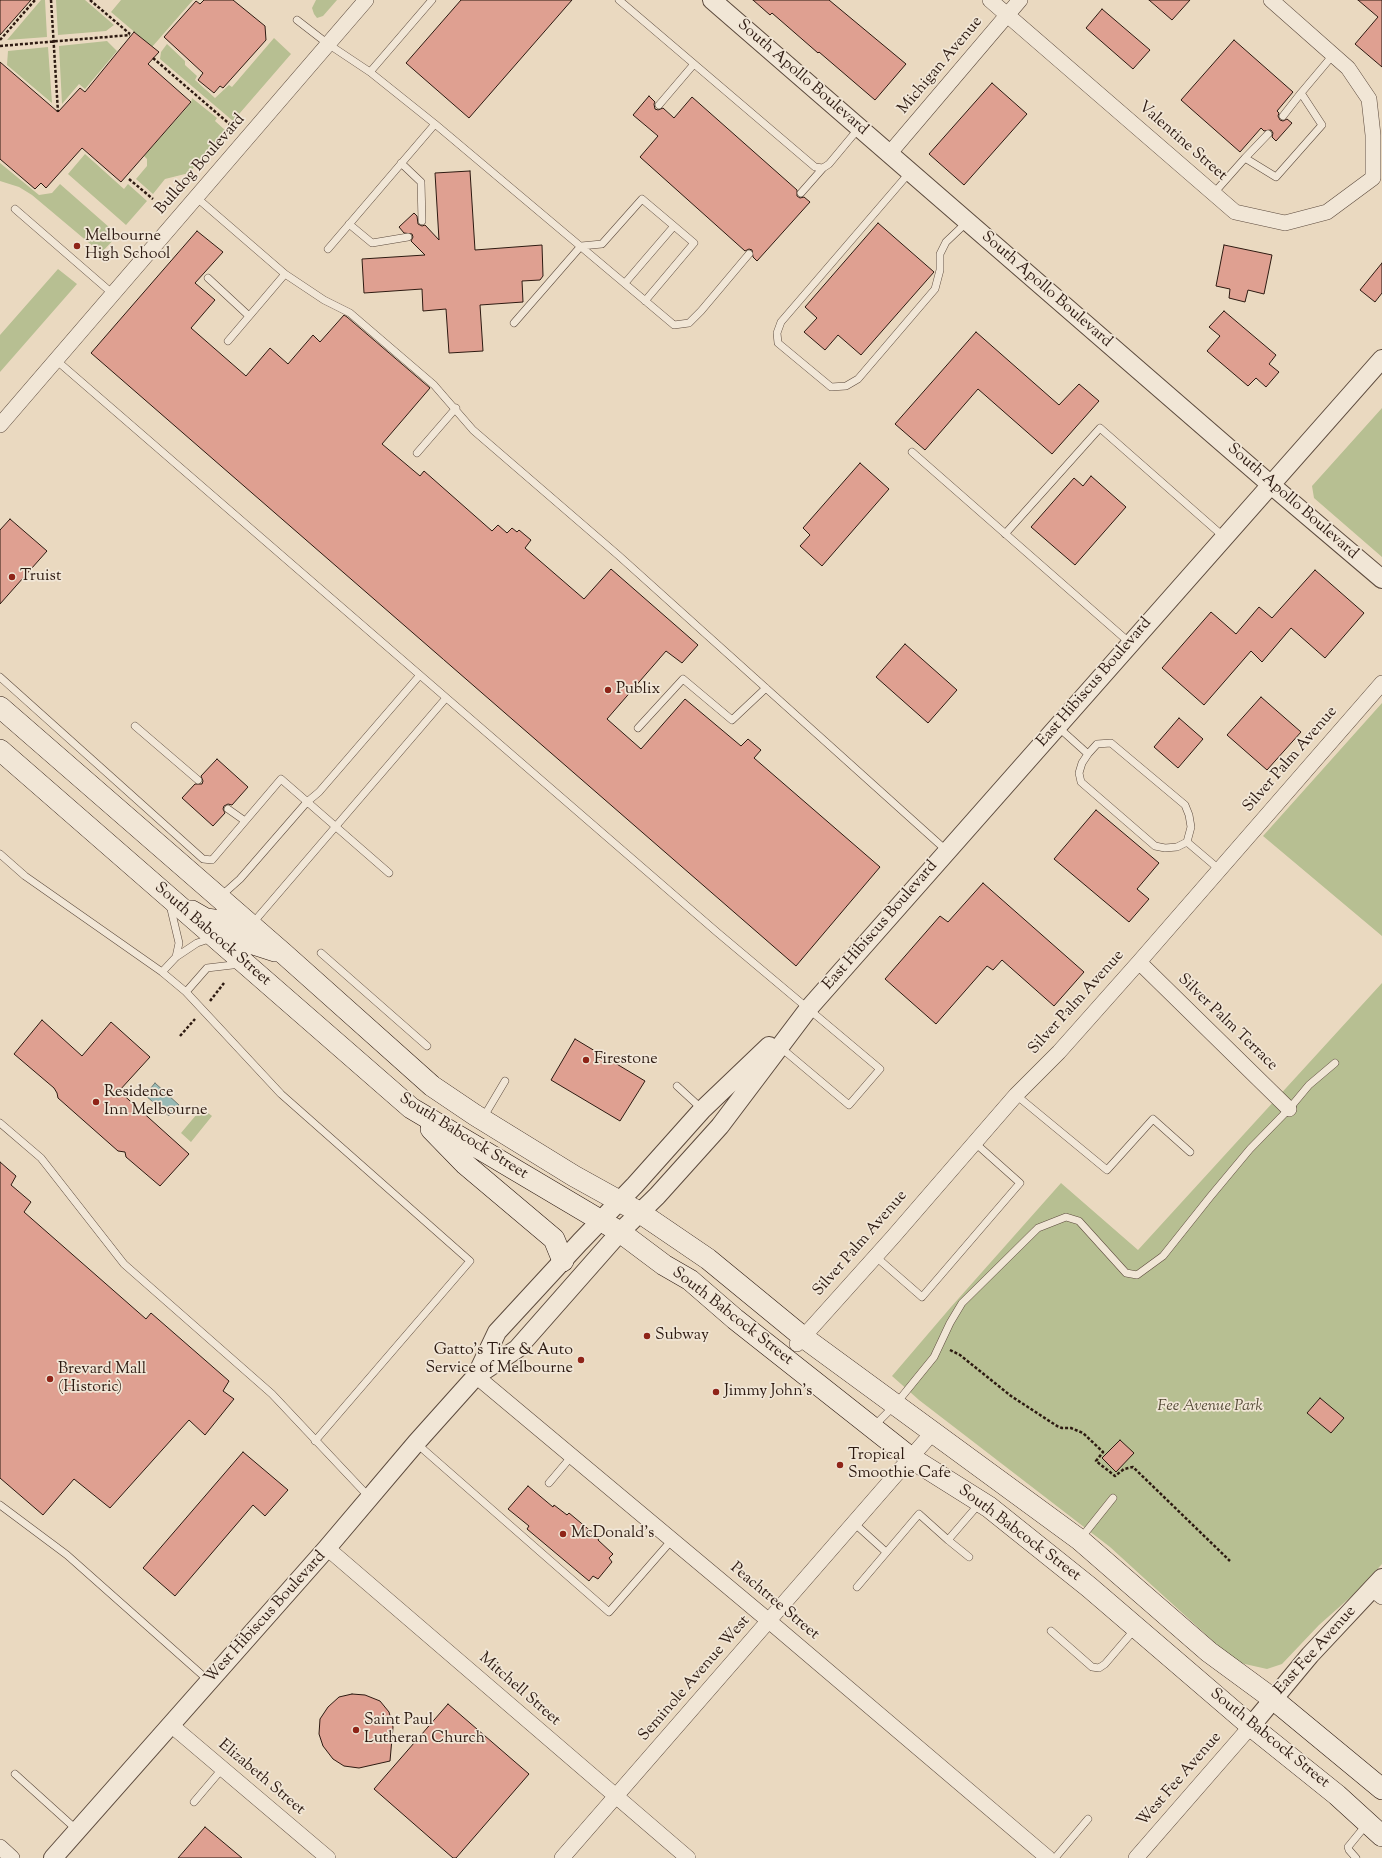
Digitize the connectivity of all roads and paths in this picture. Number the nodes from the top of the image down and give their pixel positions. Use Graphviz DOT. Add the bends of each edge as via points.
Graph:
graph roads {
  1 [pos="35,0"];
  2 [pos="51,0"];
  3 [pos="90,0"];
  4 [pos="366,0"];
  5 [pos="432,0"];
  6 [pos="619,0"];
  7 [pos="712,0"];
  8 [pos="990,0"];
  9 [pos="1020,0"];
  10 [pos="1271,0"];
  11 [pos="1007,15"];
  12 [pos="297,20"];
  13 [pos="0,40"];
  14 [pos="54,41"];
  15 [pos="328,44"];
  16 [pos="0,46"];
  17 [pos="1333,55"];
  18 [pos="153,58"];
  19 [pos="694,64"];
  20 [pos="370,72"];
  21 [pos="1301,93"];
  22 [pos="659,105"];
  23 [pos="58,112"];
  24 [pos="1283,116"];
  25 [pos="435,124"];
  26 [pos="233,127"];
  27 [pos="859,128"];
  28 [pos="1268,134"];
  29 [pos="889,154"];
  30 [pos="1245,158"];
  31 [pos="401,163"];
  32 [pos="823,168"];
  33 [pos="910,172"];
  34 [pos="129,179"];
  35 [pos="1378,181"];
  36 [pos="801,193"];
  37 [pos="1214,193"];
  38 [pos="197,198"];
  39 [pos="153,199"];
  40 [pos="15,209"];
  41 [pos="422,222"];
  42 [pos="967,222"];
  43 [pos="349,224"];
  44 [pos="674,226"];
  45 [pos="408,237"];
  46 [pos="581,246"];
  47 [pos="328,249"];
  48 [pos="749,254"];
  49 [pos="285,274"];
  50 [pos="208,278"];
  51 [pos="625,283"];
  52 [pos="113,294"];
  53 [pos="645,301"];
  54 [pos="249,316"];
  55 [pos="514,323"];
  56 [pos="228,341"];
  57 [pos="1382,359"];
  58 [pos="56,360"];
  59 [pos="456,408"];
  60 [pos="0,425"];
  61 [pos="912,452"];
  62 [pos="417,454"];
  63 [pos="1270,484"];
  64 [pos="1005,534"];
  65 [pos="1224,537"];
  66 [pos="1382,579"];
  67 [pos="1130,644"];
  68 [pos="420,675"];
  69 [pos="0,677"];
  70 [pos="1382,683"];
  71 [pos="766,688"];
  72 [pos="446,698"];
  73 [pos="0,707"];
  74 [pos="135,726"];
  75 [pos="1057,726"];
  76 [pos="638,728"];
  77 [pos="0,750"];
  78 [pos="1088,754"];
  79 [pos="198,780"];
  80 [pos="307,802"];
  81 [pos="228,809"];
  82 [pos="245,821"];
  83 [pos="336,828"];
  84 [pos="1187,842"];
  85 [pos="948,851"];
  86 [pos="0,854"];
  87 [pos="1220,870"];
  88 [pos="389,874"];
  89 [pos="168,896"];
  90 [pos="219,898"];
  91 [pos="251,925"];
  92 [pos="214,937"];
  93 [pos="283,953"];
  94 [pos="321,953"];
  95 [pos="176,957"];
  96 [pos="1139,962"];
  97 [pos="244,963"];
  98 [pos="162,972"];
  99 [pos="186,992"];
  100 [pos="809,1008"];
  101 [pos="427,1046"];
  102 [pos="780,1047"];
  103 [pos="1335,1063"];
  104 [pos="505,1081"];
  105 [pos="677,1086"];
  106 [pos="1016,1095"];
  107 [pos="411,1108"];
  108 [pos="1290,1109"];
  109 [pos="702,1110"];
  110 [pos="482,1119"];
  111 [pos="0,1123"];
  112 [pos="974,1142"];
  113 [pos="1190,1152"];
  114 [pos="618,1201"];
  115 [pos="639,1212"];
  116 [pos="600,1221"];
  117 [pos="620,1232"];
  118 [pos="876,1256"];
  119 [pos="563,1261"];
  120 [pos="800,1341"];
  121 [pos="946,1349"];
  122 [pos="476,1376"];
  123 [pos="894,1405"];
  124 [pos="872,1428"];
  125 [pos="933,1432"];
  126 [pos="315,1441"];
  127 [pos="416,1443"];
  128 [pos="571,1457"];
  129 [pos="911,1458"];
  130 [pos="548,1483"];
  131 [pos="370,1498"];
  132 [pos="1113,1498"];
  133 [pos="980,1502"];
  134 [pos="0,1505"];
  135 [pos="854,1523"];
  136 [pos="948,1540"];
  137 [pos="1080,1540"];
  138 [pos="671,1541"];
  139 [pos="327,1548"];
  140 [pos="886,1552"];
  141 [pos="969,1557"];
  142 [pos="1230,1561"];
  143 [pos="856,1587"];
  144 [pos="1379,1588"];
  145 [pos="769,1621"];
  146 [pos="1136,1628"];
  147 [pos="1051,1631"];
  148 [pos="209,1682"];
  149 [pos="1273,1699"];
  150 [pos="171,1725"];
  151 [pos="1250,1726"];
  152 [pos="222,1769"];
  153 [pos="15,1774"];
  154 [pos="1382,1788"];
  155 [pos="616,1797"];
  156 [pos="194,1802"];
  157 [pos="1088,1819"];
  158 [pos="78,1830"];
  159 [pos="1375,1830"];
  160 [pos="0,1847"];
  161 [pos="12,1858"];
  162 [pos="53,1858"];
  163 [pos="328,1858"];
  164 [pos="562,1858"];
  165 [pos="688,1858"];
  166 [pos="1048,1858"];
  167 [pos="1055,1858"];
  168 [pos="1136,1858"];
  169 [pos="1356,1858"];
  1 -- 13 [label="path"];
  2 -- 14 [label="path"];
  3 -- 14 [label="path" via="130,35"];
  4 -- 15 [label="street, Bulldog Boulevard"];
  5 -- 20 [label="lane"];
  6 -- 19 [label="lane"];
  7 -- 27 [label="street, South Apollo Boulevard"];
  8 -- 11 [label="street, Valentine Street"];
  9 -- 11 [label="street, Michigan Avenue"];
  10 -- 17 [label="street"];
  11 -- 29 [label="street, Michigan Avenue"];
  11 -- 37 [label="street, Valentine Street"];
  12 -- 15 [label="lane"];
  14 -- 16 [label="path"];
  14 -- 23 [label="path"];
  15 -- 20 [label="lane"];
  15 -- 38 [label="street, Bulldog Boulevard"];
  17 -- 21 [label="lane"];
  17 -- 35 [label="street" via="1348,68 1369,99"];
  18 -- 26 [label="path"];
  19 -- 22 [label="lane"];
  19 -- 32 [label="lane" via="815,167"];
  20 -- 25 [label="lane"];
  21 -- 24 [label="lane"];
  21 -- 30 [label="lane" via="1322,125 1276,177"];
  25 -- 31 [label="lane"];
  25 -- 46 [label="lane"];
  27 -- 29 [label="street, South Apollo Boulevard"];
  27 -- 32 [label="lane"];
  28 -- 30 [label="lane"];
  29 -- 33 [label="street, South Apollo Boulevard"];
  30 -- 37 [label="lane"];
  31 -- 41 [label="lane" via="421,182"];
  31 -- 43 [label="lane"];
  32 -- 36 [label="lane"];
  33 -- 42 [label="street, South Apollo Boulevard"];
  33 -- 42 [label="lane" via="781,322 777,333 778,343 831,387 846,386 858,379 935,289 940,270 940,254 946,242"];
  34 -- 39 [label="path"];
  35 -- 37 [label="street, Valentine Street" via="1327,212 1285,223 1235,212"];
  38 -- 49 [label="lane"];
  38 -- 52 [label="street, Bulldog Boulevard"];
  40 -- 52 [label="lane"];
  42 -- 63 [label="street, South Apollo Boulevard"];
  43 -- 45 [label="lane" via="372,243"];
  43 -- 47 [label="lane"];
  44 -- 46 [label="lane" via="642,199 602,244"];
  44 -- 51 [label="lane"];
  44 -- 53 [label="lane" via="694,243"];
  46 -- 51 [label="lane"];
  46 -- 55 [label="lane"];
  48 -- 53 [label="lane" via="689,323 674,325"];
  49 -- 54 [label="lane"];
  49 -- 59 [label="lane" via="324,300 350,313 434,385"];
  50 -- 54 [label="lane"];
  51 -- 53 [label="lane"];
  52 -- 58 [label="street, Bulldog Boulevard"];
  54 -- 56 [label="lane"];
  57 -- 63 [label="street, East Hibiscus Boulevard"];
  58 -- 60 [label="street, Bulldog Boulevard"];
  58 -- 68 [label="lane"];
  59 -- 62 [label="lane"];
  59 -- 71 [label="lane" via="474,430"];
  61 -- 64 [label="lane"];
  63 -- 65 [label="street, East Hibiscus Boulevard"];
  63 -- 66 [label="street, South Apollo Boulevard"];
  64 -- 65 [label="lane" via="1100,428"];
  64 -- 67 [label="lane"];
  65 -- 67 [label="street, East Hibiscus Boulevard"];
  67 -- 75 [label="street, East Hibiscus Boulevard"];
  68 -- 72 [label="lane"];
  68 -- 80 [label="lane" via="319,792"];
  69 -- 82 [label="lane" via="203,859 212,860"];
  70 -- 87 [label="street, Silver Palm Avenue"];
  71 -- 76 [label="lane" via="732,720 684,679"];
  71 -- 85 [label="lane"];
  72 -- 83 [label="lane"];
  72 -- 100 [label="lane" via="745,956"];
  73 -- 90 [label="main road, South Babcock Street"];
  74 -- 79 [label="lane"];
  75 -- 78 [label="lane"];
  75 -- 85 [label="street, East Hibiscus Boulevard"];
  77 -- 89 [label="main road, South Babcock Street"];
  78 -- 84 [label="lane" via="1079,773 1081,782 1155,846 1177,847"];
  78 -- 84 [label="lane" via="1097,744 1111,743 1185,805 1190,827"];
  80 -- 82 [label="lane" via="281,779"];
  80 -- 83 [label="lane"];
  80 -- 90 [label="lane" via="235,884"];
  81 -- 82 [label="lane"];
  83 -- 88 [label="lane"];
  83 -- 91 [label="lane"];
  84 -- 87 [label="lane"];
  85 -- 100 [label="street, East Hibiscus Boulevard"];
  86 -- 98 [label="lane" via="25,876"];
  87 -- 96 [label="street, Silver Palm Avenue"];
  89 -- 91 [label="main road" via="206,919"];
  89 -- 92 [label="main road, South Babcock Street"];
  89 -- 95 [label="lane" via="179,943"];
  90 -- 91 [label="main road, South Babcock Street"];
  91 -- 93 [label="main road, South Babcock Street"];
  92 -- 93 [label="main road" via="236,938"];
  92 -- 95 [label="lane" via="197,942"];
  92 -- 97 [label="main road, South Babcock Street"];
  93 -- 110 [label="main road, South Babcock Street" via="432,1086"];
  94 -- 101 [label="lane"];
  95 -- 98 [label="lane"];
  96 -- 106 [label="street, Silver Palm Avenue" via="1059,1052"];
  96 -- 108 [label="street, Silver Palm Terrace"];
  97 -- 99 [label="lane" via="207,968"];
  97 -- 107 [label="main road, South Babcock Street"];
  98 -- 99 [label="lane"];
  99 -- 126 [label="lane" via="281,1094 470,1260"];
  100 -- 102 [label="street, East Hibiscus Boulevard"];
  100 -- 102 [label="lane" via="880,1069 849,1105"];
  100 -- 109 [label="street, East Hibiscus Boulevard"];
  102 -- 115 [label="street, East Hibiscus Boulevard" via="720,1126 657,1196"];
  103 -- 108 [label="lane" via="1309,1085"];
  104 -- 110 [label="lane"];
  105 -- 109 [label="lane"];
  106 -- 112 [label="street, Silver Palm Avenue"];
  106 -- 113 [label="lane" via="1107,1170 1153,1119"];
  107 -- 116 [label="main road, South Babcock Street"];
  107 -- 119 [label="main road" via="465,1164 554,1239"];
  108 -- 123 [label="lane" via="1245,1155 1163,1256 1137,1275 1126,1273 1079,1221 1066,1217 1038,1228 962,1303 934,1357"];
  109 -- 114 [label="street, East Hibiscus Boulevard"];
  110 -- 114 [label="main road, South Babcock Street"];
  111 -- 126 [label="lane" via="41,1158 124,1264 272,1394"];
  112 -- 118 [label="street, Silver Palm Avenue"];
  112 -- 118 [label="lane" via="1020,1183 922,1297"];
  114 -- 115 [label="main road, South Babcock Street"];
  114 -- 116 [label="street, East Hibiscus Boulevard"];
  115 -- 117 [label="street, East Hibiscus Boulevard"];
  115 -- 120 [label="main road, South Babcock Street" via="708,1259"];
  116 -- 117 [label="main road, South Babcock Street"];
  116 -- 119 [label="street, West Hibiscus Boulevard"];
  117 -- 122 [label="street, West Hibiscus Boulevard" via="517,1349"];
  117 -- 124 [label="main road, South Babcock Street" via="664,1265 690,1280"];
  118 -- 120 [label="street, Silver Palm Avenue"];
  119 -- 122 [label="street, West Hibiscus Boulevard" via="497,1332"];
  120 -- 123 [label="main road, South Babcock Street"];
  121 -- 142 [label="path" via="955,1352 1011,1396 1057,1426 1082,1433 1103,1452 1096,1461 1115,1476 1124,1469 1133,1467"];
  122 -- 127 [label="street, West Hibiscus Boulevard"];
  122 -- 128 [label="street, Peachtree Street"];
  123 -- 124 [label="lane"];
  123 -- 125 [label="main road, South Babcock Street"];
  124 -- 129 [label="main road, South Babcock Street"];
  125 -- 129 [label="street, Seminole Avenue West"];
  125 -- 137 [label="main road, South Babcock Street"];
  126 -- 131 [label="lane"];
  127 -- 131 [label="street, West Hibiscus Boulevard"];
  127 -- 138 [label="lane" via="609,1612"];
  128 -- 130 [label="lane"];
  128 -- 138 [label="street, Peachtree Street"];
  129 -- 133 [label="main road, South Babcock Street"];
  129 -- 135 [label="street, Seminole Avenue West"];
  131 -- 139 [label="street, West Hibiscus Boulevard"];
  132 -- 137 [label="lane"];
  133 -- 136 [label="lane"];
  133 -- 146 [label="main road, South Babcock Street" via="1089,1587"];
  134 -- 148 [label="lane" via="67,1555"];
  135 -- 140 [label="lane"];
  135 -- 145 [label="street, Seminole Avenue West"];
  136 -- 140 [label="lane" via="919,1514"];
  136 -- 141 [label="lane"];
  137 -- 149 [label="main road, South Babcock Street" via="1209,1652"];
  138 -- 145 [label="street, Peachtree Street"];
  139 -- 148 [label="street, West Hibiscus Boulevard"];
  139 -- 155 [label="street, Mitchell Street"];
  140 -- 143 [label="lane"];
  144 -- 149 [label="street, East Fee Avenue" via="1310,1655"];
  145 -- 155 [label="street, Seminole Avenue West"];
  145 -- 166 [label="street, Peachtree Street"];
  146 -- 147 [label="lane" via="1099,1668 1092,1667"];
  146 -- 151 [label="main road, South Babcock Street"];
  148 -- 150 [label="street, West Hibiscus Boulevard"];
  149 -- 151 [label="street, East Fee Avenue"];
  149 -- 154 [label="main road, South Babcock Street"];
  150 -- 152 [label="street, Elizabeth Street"];
  150 -- 158 [label="street, West Hibiscus Boulevard"];
  151 -- 159 [label="main road, South Babcock Street" via="1337,1795"];
  151 -- 168 [label="street, West Fee Avenue"];
  152 -- 156 [label="lane"];
  152 -- 163 [label="street, Elizabeth Street"];
  153 -- 158 [label="lane"];
  155 -- 164 [label="street, Seminole Avenue West"];
  155 -- 165 [label="street, Mitchell Street"];
  157 -- 167 [label="lane"];
  158 -- 162 [label="street, West Hibiscus Boulevard"];
  159 -- 169 [label="lane" via="1348,1847"];
  160 -- 161 [label="street"];
}
